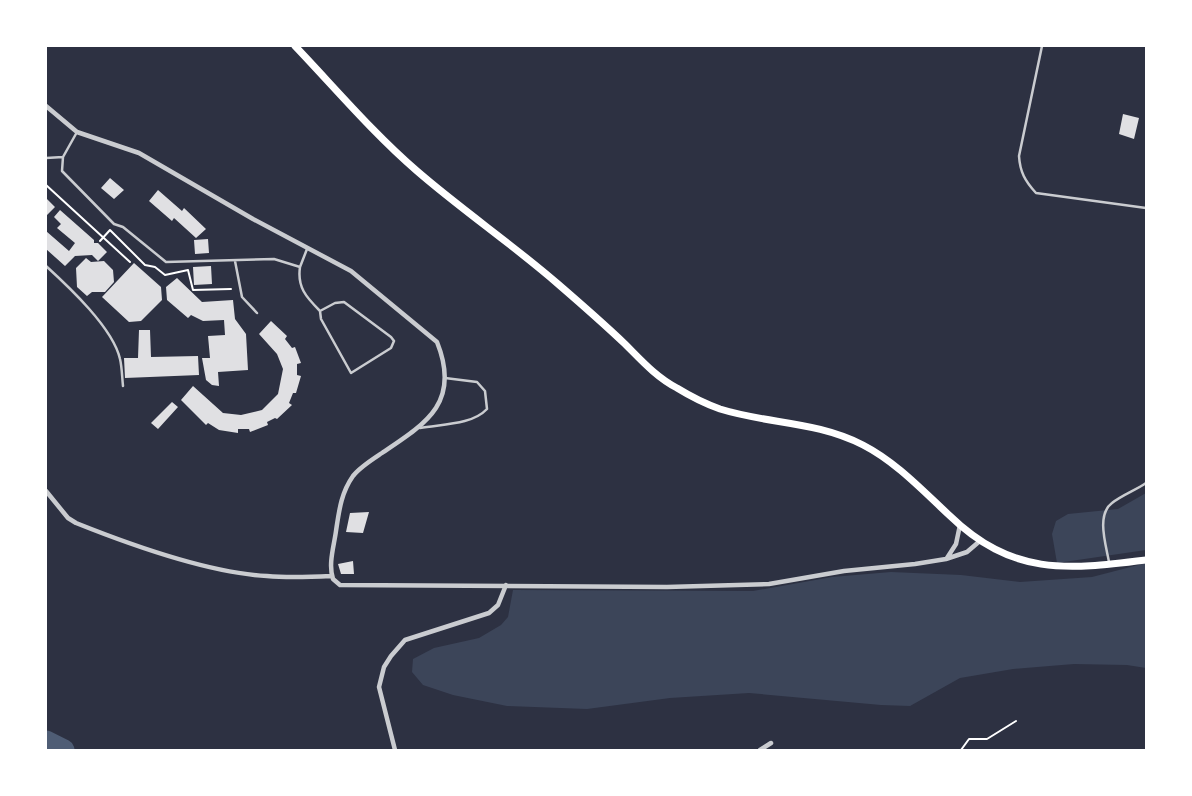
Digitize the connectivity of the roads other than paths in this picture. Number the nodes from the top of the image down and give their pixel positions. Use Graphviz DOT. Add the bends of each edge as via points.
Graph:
graph roads {
  1 [pos="295,46"];
  2 [pos="1042,46"];
  3 [pos="46,106"];
  4 [pos="77,132"];
  5 [pos="63,157"];
  6 [pos="46,158"];
  7 [pos="1146,208"];
  8 [pos="307,248"];
  9 [pos="235,260"];
  10 [pos="46,266"];
  11 [pos="300,267"];
  12 [pos="320,312"];
  13 [pos="257,313"];
  14 [pos="444,377"];
  15 [pos="123,386"];
  16 [pos="417,428"];
  17 [pos="1146,483"];
  18 [pos="46,491"];
  19 [pos="960,525"];
  20 [pos="981,540"];
  21 [pos="946,559"];
  22 [pos="1146,560"];
  23 [pos="1109,565"];
  24 [pos="331,576"];
  25 [pos="506,585"];
  26 [pos="771,743"];
  27 [pos="395,751"];
  28 [pos="760,751"];
  1 -- 19 [label="main road" via="416,171 557,283 652,371 720,408 825,430 863,445 906,475"];
  2 -- 7 [label="lane" via="1019,156 1028,185 1036,193"];
  3 -- 4 [label="street"];
  4 -- 5 [label="lane"];
  4 -- 8 [label="street" via="139,153"];
  5 -- 6 [label="lane"];
  5 -- 9 [label="lane" via="62,171 95,205 166,262"];
  8 -- 11 [label="lane"];
  8 -- 14 [label="street" via="351,271 437,342"];
  9 -- 11 [label="lane" via="274,259"];
  9 -- 13 [label="lane" via="242,297"];
  10 -- 15 [label="lane" via="82,300 115,345"];
  11 -- 12 [label="lane" via="298,281"];
  12 -- 12 [label="lane" via="351,373 391,348 391,337 344,302"];
  14 -- 16 [label="street" via="436,409"];
  14 -- 16 [label="lane" via="477,382 485,391 487,409 471,419"];
  16 -- 24 [label="street" via="355,473 345,489"];
  17 -- 23 [label="lane" via="1112,503 1106,512"];
  18 -- 24 [label="street" via="76,523 168,556 248,574"];
  19 -- 20 [label="main road"];
  19 -- 21 [label="street" via="956,544"];
  20 -- 21 [label="street" via="967,552"];
  20 -- 23 [label="main road" via="1036,565"];
  21 -- 25 [label="street" via="769,584"];
  22 -- 23 [label="main road"];
  24 -- 25 [label="street" via="345,586"];
  25 -- 27 [label="street" via="498,605 489,613 405,640 391,656 379,687"];
  26 -- 28 [label="street"];
}
